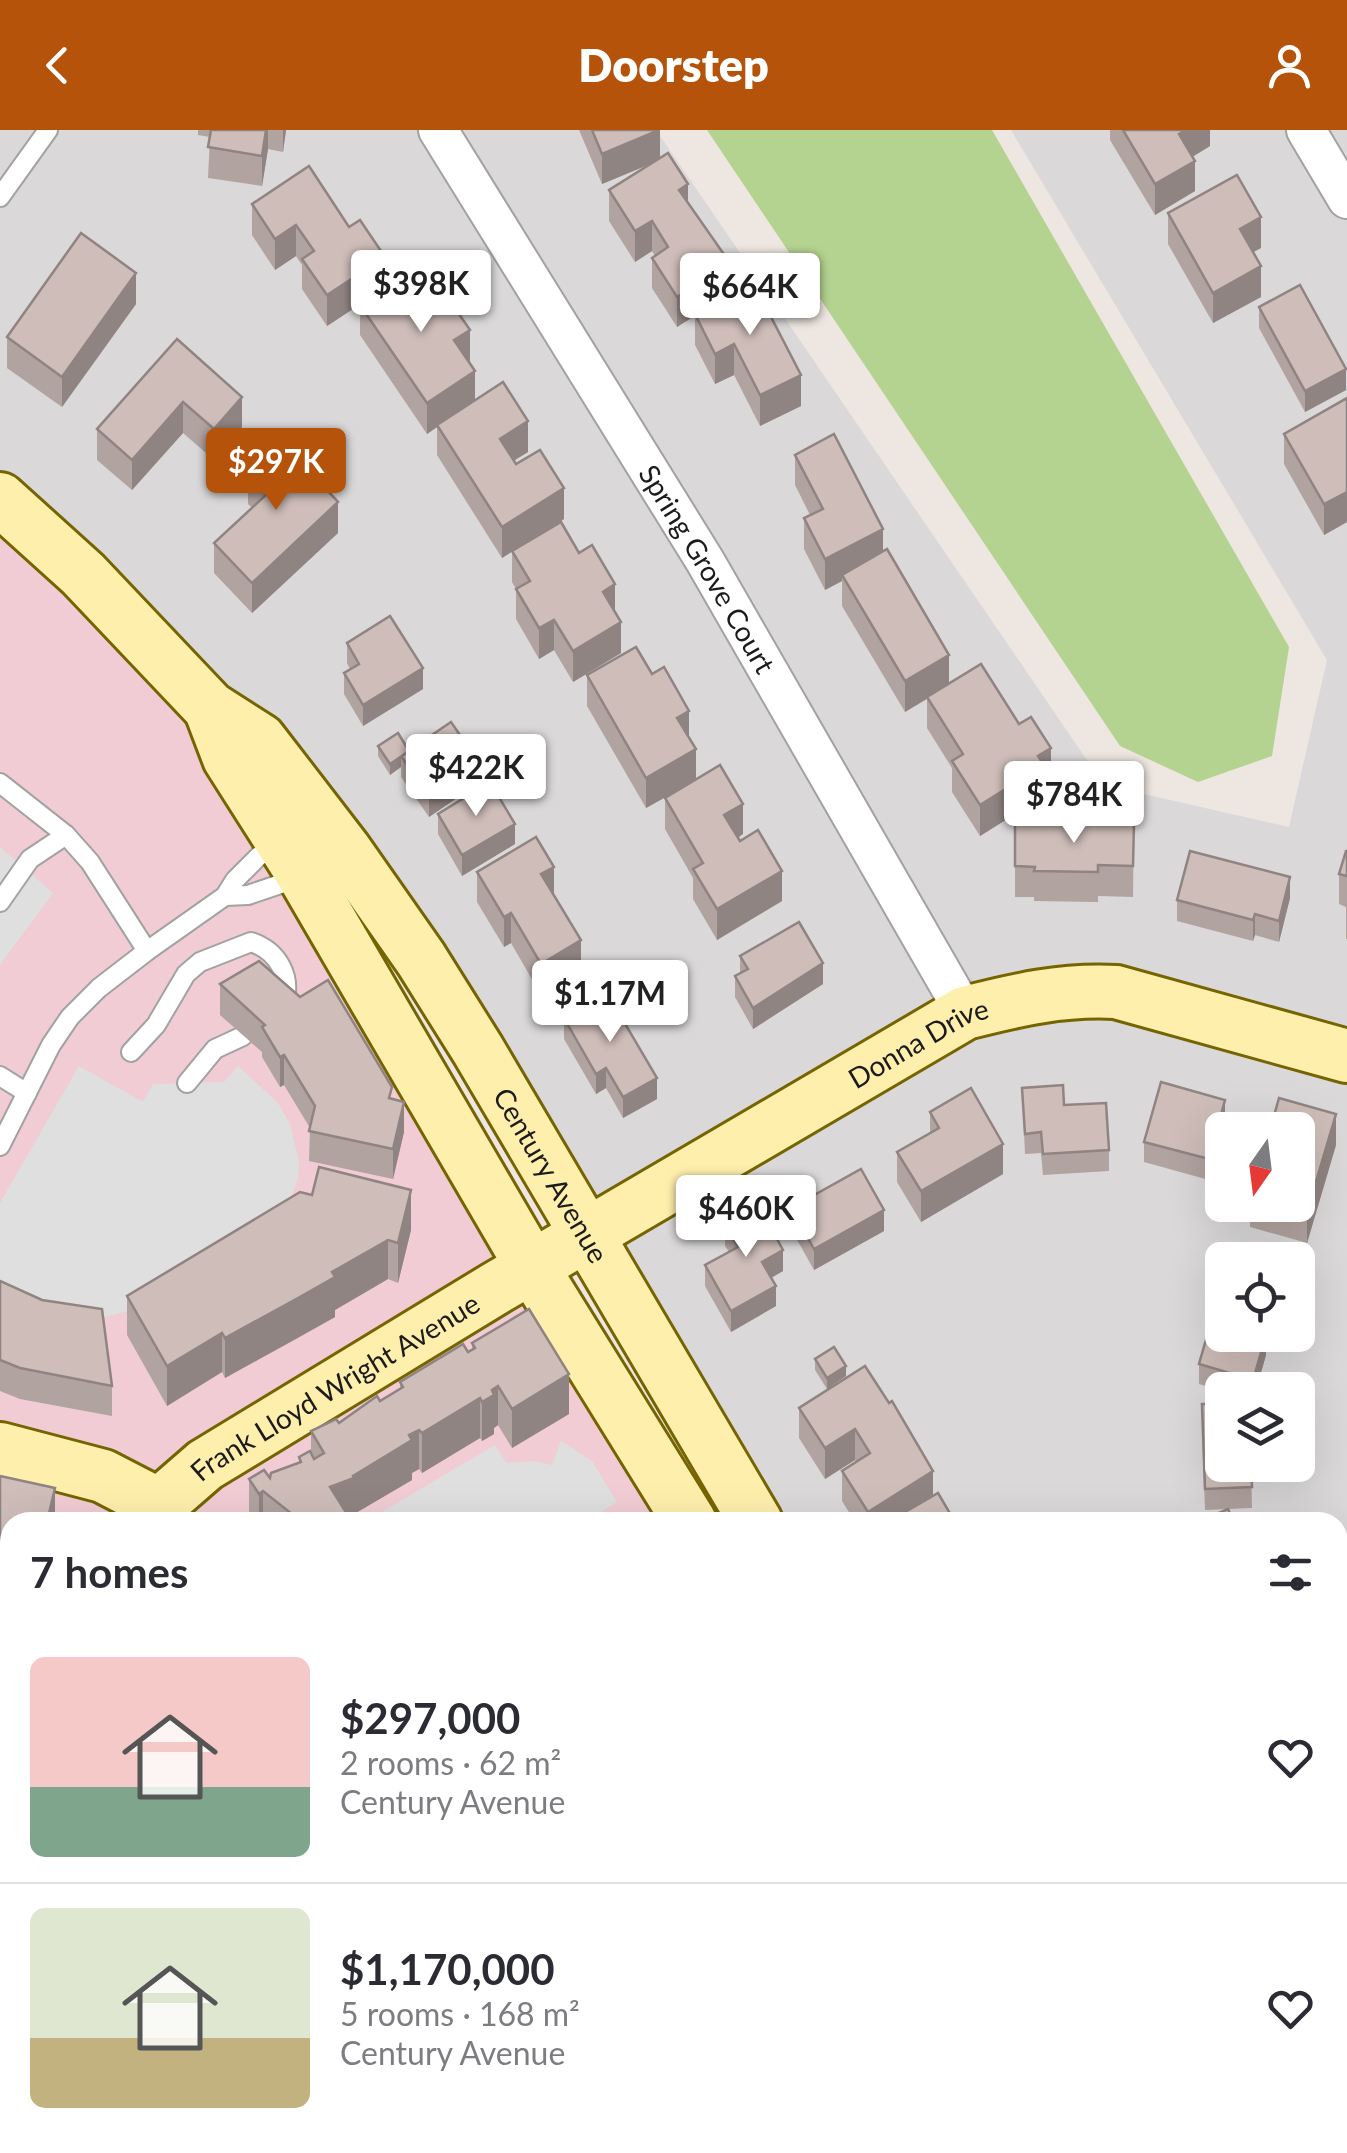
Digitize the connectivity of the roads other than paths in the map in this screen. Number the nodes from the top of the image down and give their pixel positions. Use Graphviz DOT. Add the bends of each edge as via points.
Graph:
graph roads {
  1 [pos="48,130"];
  2 [pos="438,130"];
  3 [pos="1306,130"];
  4 [pos="0,197"];
  5 [pos="1347,199"];
  6 [pos="0,499"];
  7 [pos="210,708"];
  8 [pos="0,782"];
  9 [pos="66,835"];
  10 [pos="293,858"];
  11 [pos="225,896"];
  12 [pos="0,902"];
  13 [pos="146,951"];
  14 [pos="280,1010"];
  15 [pos="965,1013"];
  16 [pos="243,1036"];
  17 [pos="132,1052"];
  18 [pos="1347,1056"];
  19 [pos="0,1076"];
  20 [pos="186,1083"];
  21 [pos="27,1093"];
  22 [pos="0,1146"];
  23 [pos="587,1235"];
  24 [pos="532,1267"];
  25 [pos="0,1449"];
  26 [pos="153,1512"];
  27 [pos="158,1512"];
  28 [pos="684,1512"];
  29 [pos="750,1512"];
  1 -- 4 [label="lane"];
  2 -- 15 [label="street, Spring Grove Court" via="705,561"];
  3 -- 5 [label="street"];
  6 -- 7 [label="main road, Century Avenue" via="83,574"];
  7 -- 10 [label="main road, Century Avenue" via="229,758"];
  7 -- 23 [label="main road, Century Avenue" via="260,740 386,907"];
  8 -- 9 [label="lane"];
  9 -- 12 [label="lane" via="30,859"];
  9 -- 13 [label="lane"];
  10 -- 11 [label="lane" via="248,895"];
  10 -- 11 [label="lane" via="259,856"];
  10 -- 24 [label="main road, Century Avenue"];
  11 -- 13 [label="lane"];
  13 -- 21 [label="lane" via="70,1017"];
  14 -- 17 [label="lane" via="288,988 282,968 274,954 251,942 186,974"];
  15 -- 18 [label="main road, Donna Drive" via="1042,994 1116,992"];
  15 -- 23 [label="main road, Donna Drive"];
  16 -- 20 [label="lane" via="215,1049"];
  19 -- 21 [label="lane"];
  21 -- 22 [label="lane"];
  23 -- 24 [label="main road, Donna Drive"];
  23 -- 29 [label="main road, Century Avenue"];
  24 -- 27 [label="main road, Frank Lloyd Wright Avenue" via="205,1465"];
  24 -- 28 [label="main road, Century Avenue"];
  25 -- 26 [label="main road" via="103,1476"];
}
